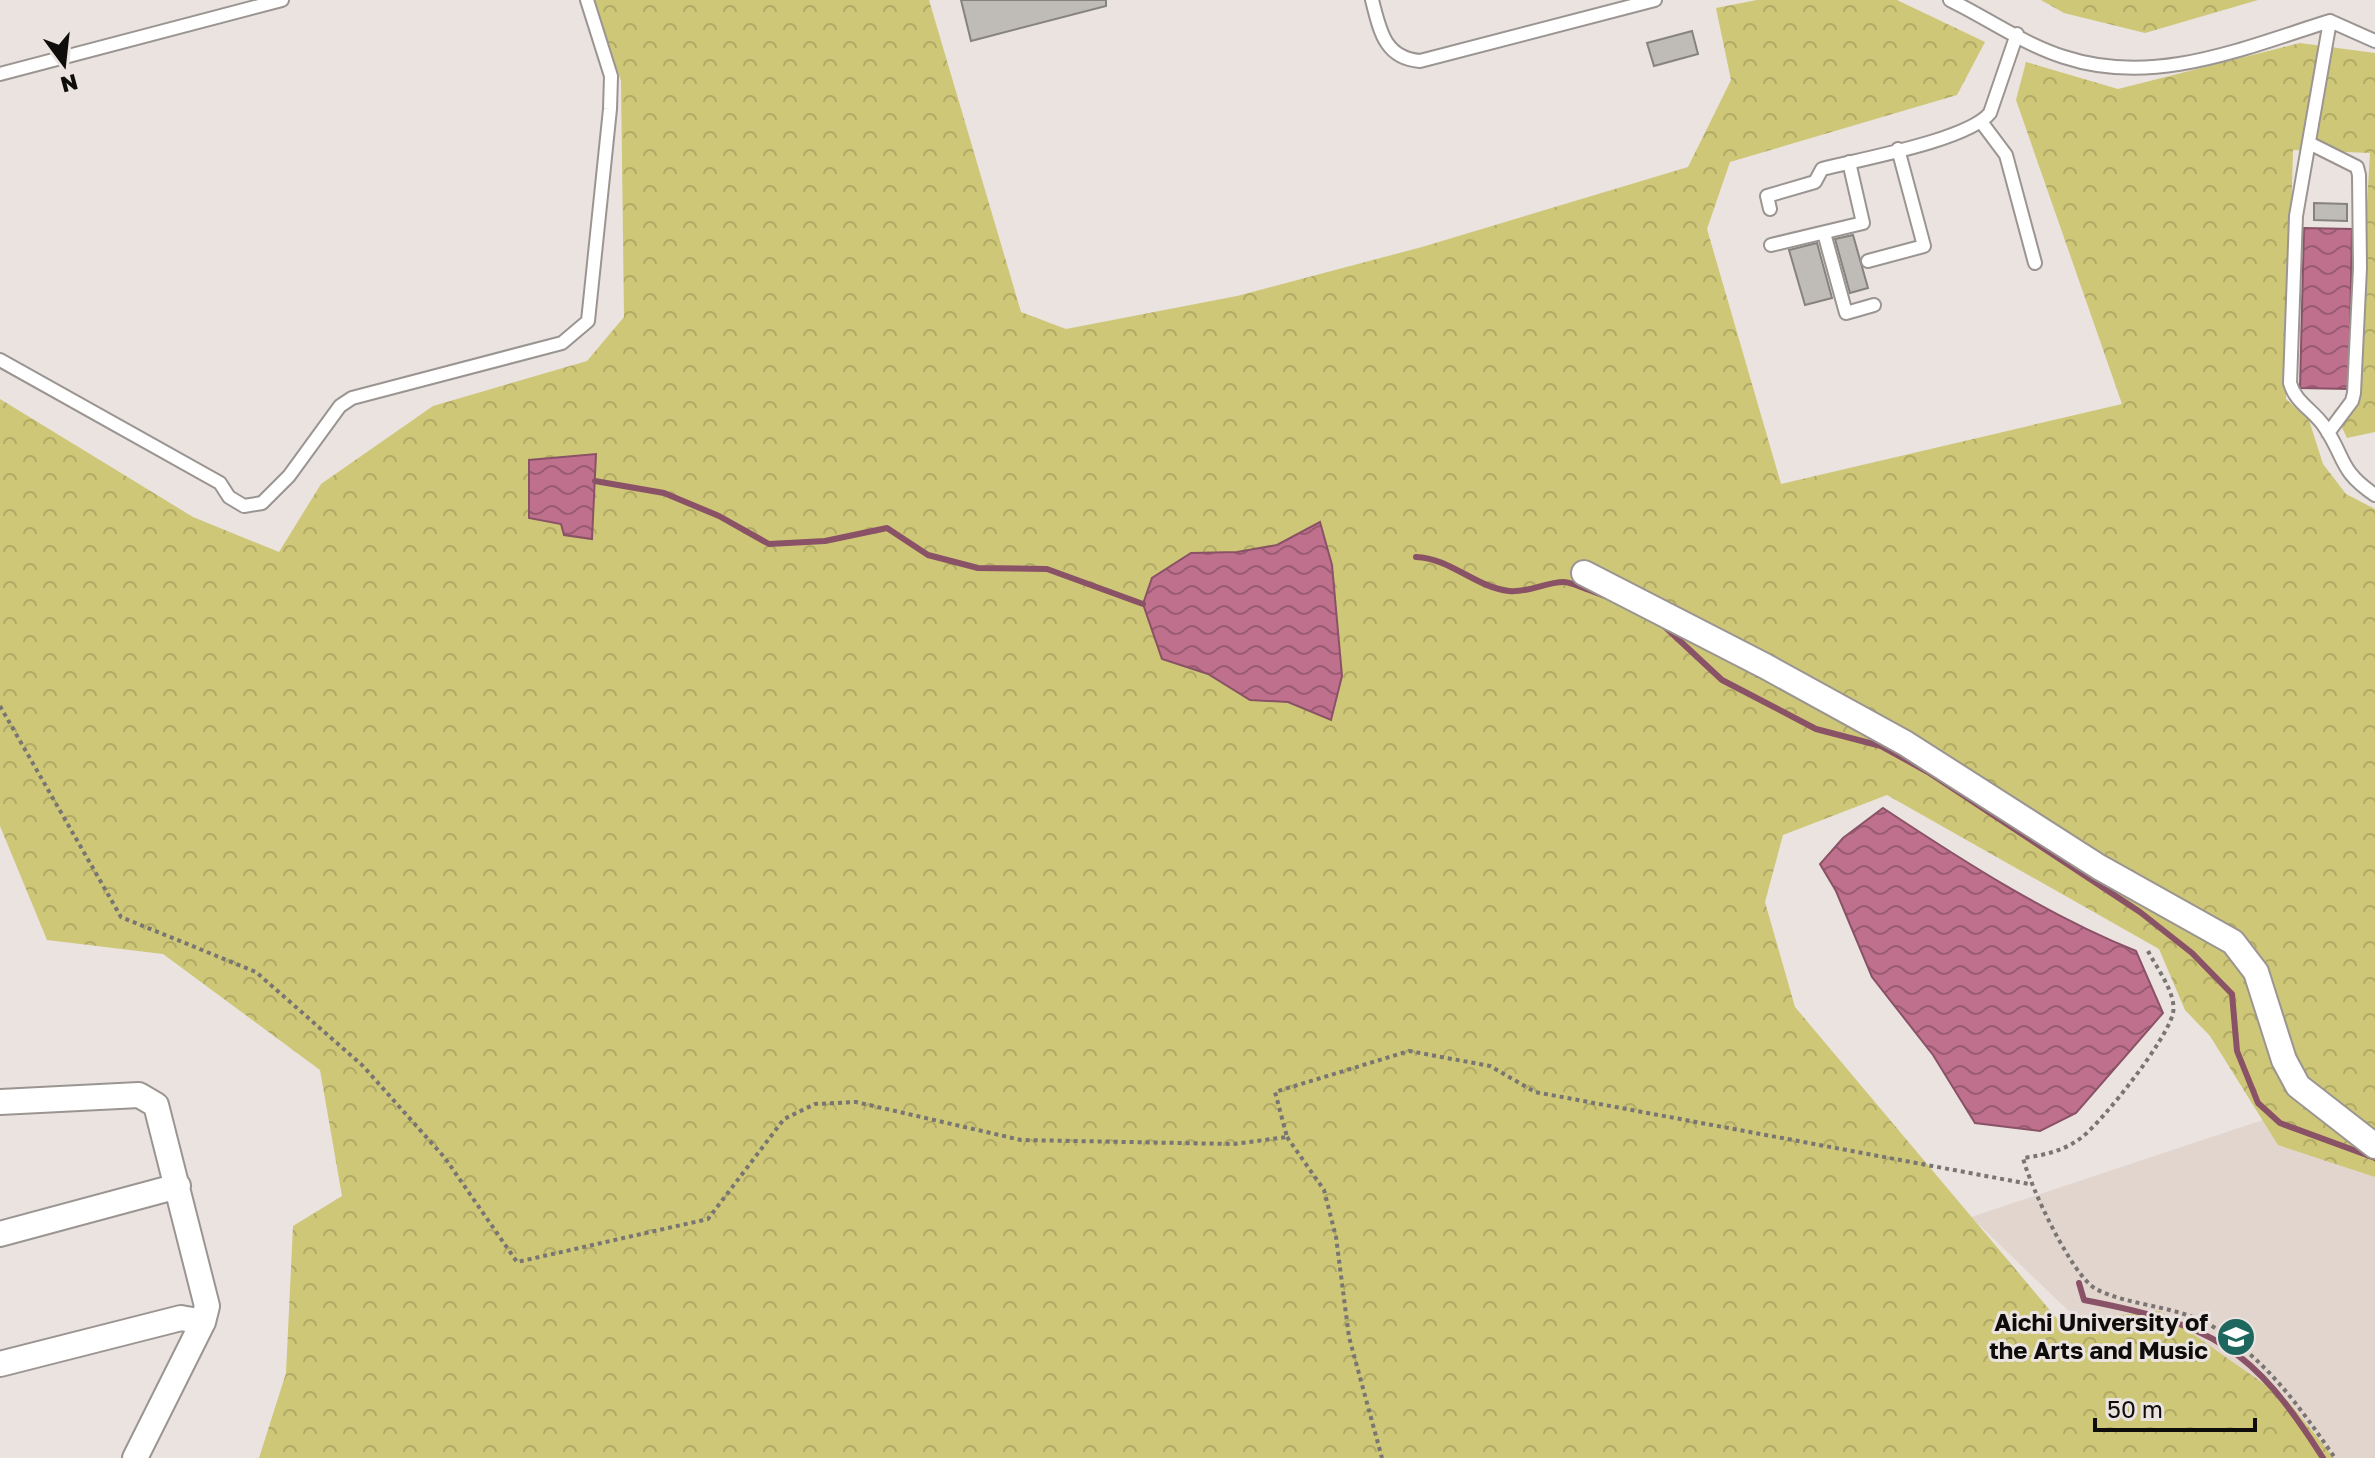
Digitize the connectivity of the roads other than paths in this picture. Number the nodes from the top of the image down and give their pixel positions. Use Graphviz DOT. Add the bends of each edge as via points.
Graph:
graph roads {
  1 [pos="282,0"];
  2 [pos="587,0"];
  3 [pos="1372,0"];
  4 [pos="1655,0"];
  5 [pos="1950,0"];
  6 [pos="2330,21"];
  7 [pos="2017,34"];
  8 [pos="2375,41"];
  9 [pos="0,74"];
  10 [pos="1982,123"];
  11 [pos="2309,143"];
  12 [pos="1898,149"];
  13 [pos="1849,162"];
  14 [pos="1770,209"];
  15 [pos="1824,233"];
  16 [pos="1771,245"];
  17 [pos="1868,261"];
  18 [pos="2035,263"];
  19 [pos="1874,305"];
  20 [pos="0,360"];
  21 [pos="2328,433"];
  22 [pos="2375,495"];
  23 [pos="1584,573"];
  24 [pos="0,1102"];
  25 [pos="2375,1146"];
  26 [pos="178,1186"];
  27 [pos="0,1234"];
  28 [pos="203,1322"];
  29 [pos="0,1364"];
  30 [pos="135,1458"];
  1 -- 9 [label="lane"];
  2 -- 20 [label="lane" via="611,76 610,109 588,321 562,343 352,398 262,503 244,506 220,483"];
  3 -- 4 [label="lane" via="1389,48 1399,57 1420,61"];
  5 -- 7 [label="lane"];
  6 -- 7 [label="lane" via="2156,70 2116,70 2062,57"];
  6 -- 8 [label="lane"];
  6 -- 11 [label="lane"];
  7 -- 10 [label="lane"];
  10 -- 12 [label="lane"];
  10 -- 18 [label="lane" via="2006,155"];
  11 -- 21 [label="lane" via="2296,216 2290,383 2293,395"];
  11 -- 21 [label="lane" via="2357,167 2359,175 2354,393"];
  12 -- 13 [label="lane"];
  12 -- 17 [label="lane" via="1924,246"];
  13 -- 14 [label="lane" via="1822,169 1815,182 1767,196"];
  13 -- 15 [label="lane" via="1863,223"];
  15 -- 16 [label="lane"];
  15 -- 19 [label="lane" via="1846,313"];
  21 -- 22 [label="lane" via="2350,477"];
  23 -- 25 [label="street" via="1905,743 2099,867 2233,942 2256,972 2284,1060 2298,1086"];
  24 -- 26 [label="street" via="139,1095 156,1105"];
  26 -- 27 [label="street"];
  26 -- 28 [label="street" via="207,1306"];
  28 -- 29 [label="street" via="181,1318"];
  28 -- 30 [label="street"];
}
